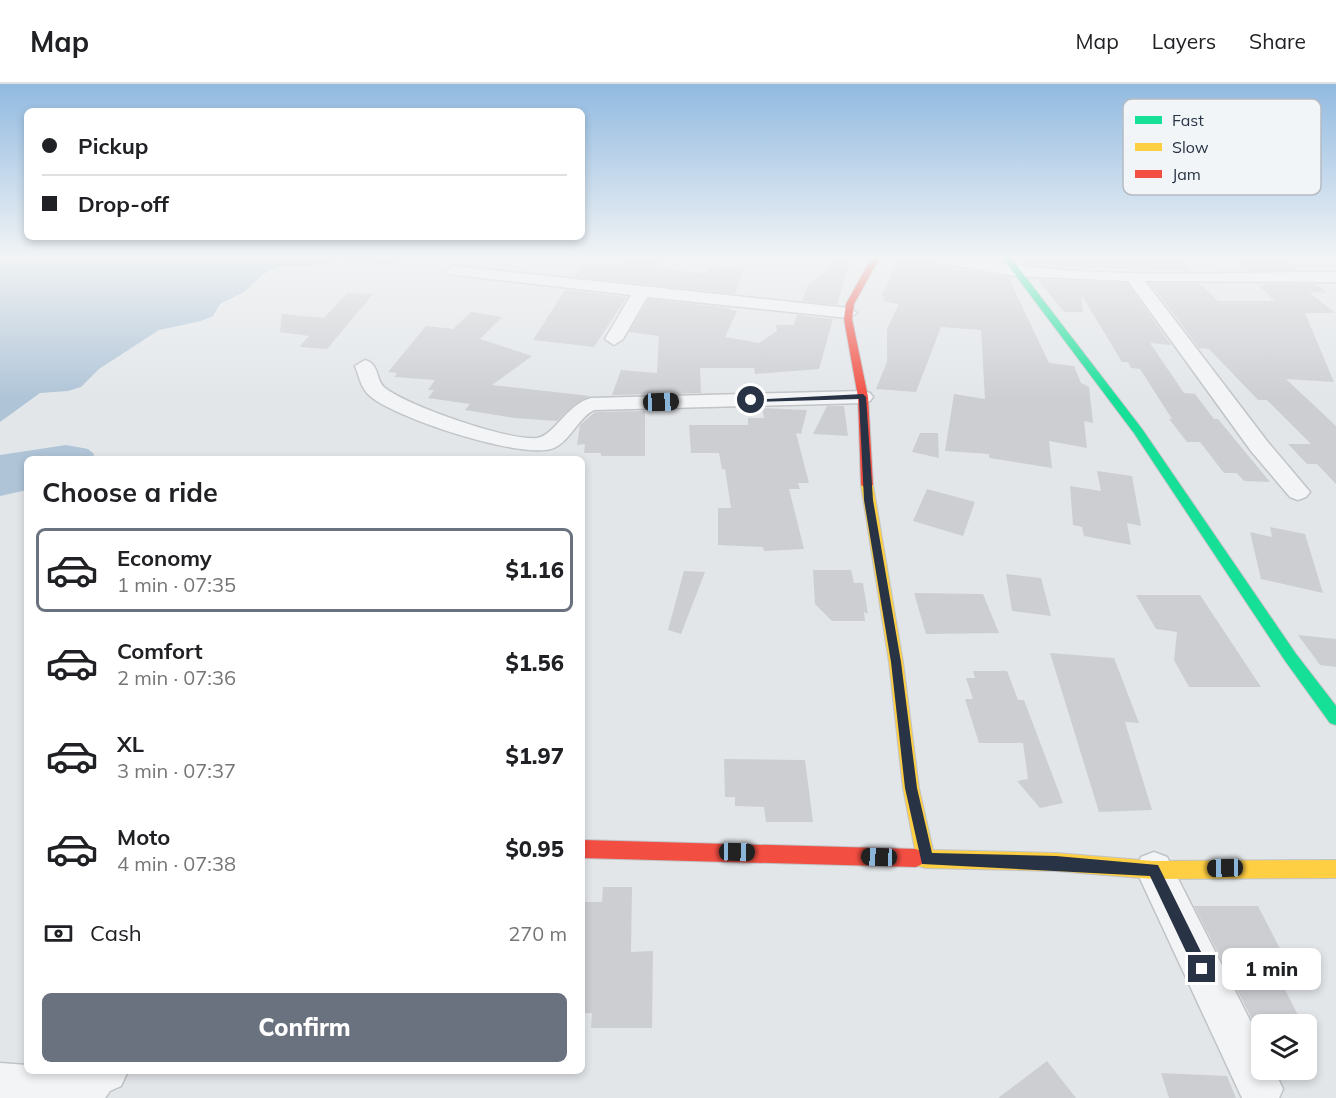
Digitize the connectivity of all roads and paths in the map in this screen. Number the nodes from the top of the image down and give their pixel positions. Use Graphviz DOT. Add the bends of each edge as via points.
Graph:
graph roads {
  1 [pos="634,304"];
  2 [pos="770,304"];
  3 [pos="852,304"];
  4 [pos="1041,304"];
  5 [pos="1153,304"];
  6 [pos="848,313"];
  7 [pos="614,339"];
  8 [pos="365,366"];
  9 [pos="863,397"];
  10 [pos="1298,492"];
  11 [pos="1336,718"];
  12 [pos="585,849"];
  13 [pos="926,859"];
  14 [pos="1336,869"];
  15 [pos="1154,870"];
  16 [pos="0,1085"];
  17 [pos="88,1087"];
  18 [pos="1261,1089"];
  1 -- 7 [label="street"];
  2 -- 6 [label="street"];
  3 -- 6 [label="street"];
  4 -- 11 [label="street" via="1138,430 1284,648"];
  5 -- 10 [label="street"];
  6 -- 9 [label="street"];
  8 -- 9 [label="street" via="375,390 387,399 523,445 546,443 591,404"];
  9 -- 13 [label="street" via="868,500 896,662 911,788"];
  12 -- 13 [label="street"];
  13 -- 15 [label="street" via="1056,862"];
  14 -- 15 [label="street"];
  15 -- 18 [label="street"];
  16 -- 17 [label="street"];
}
